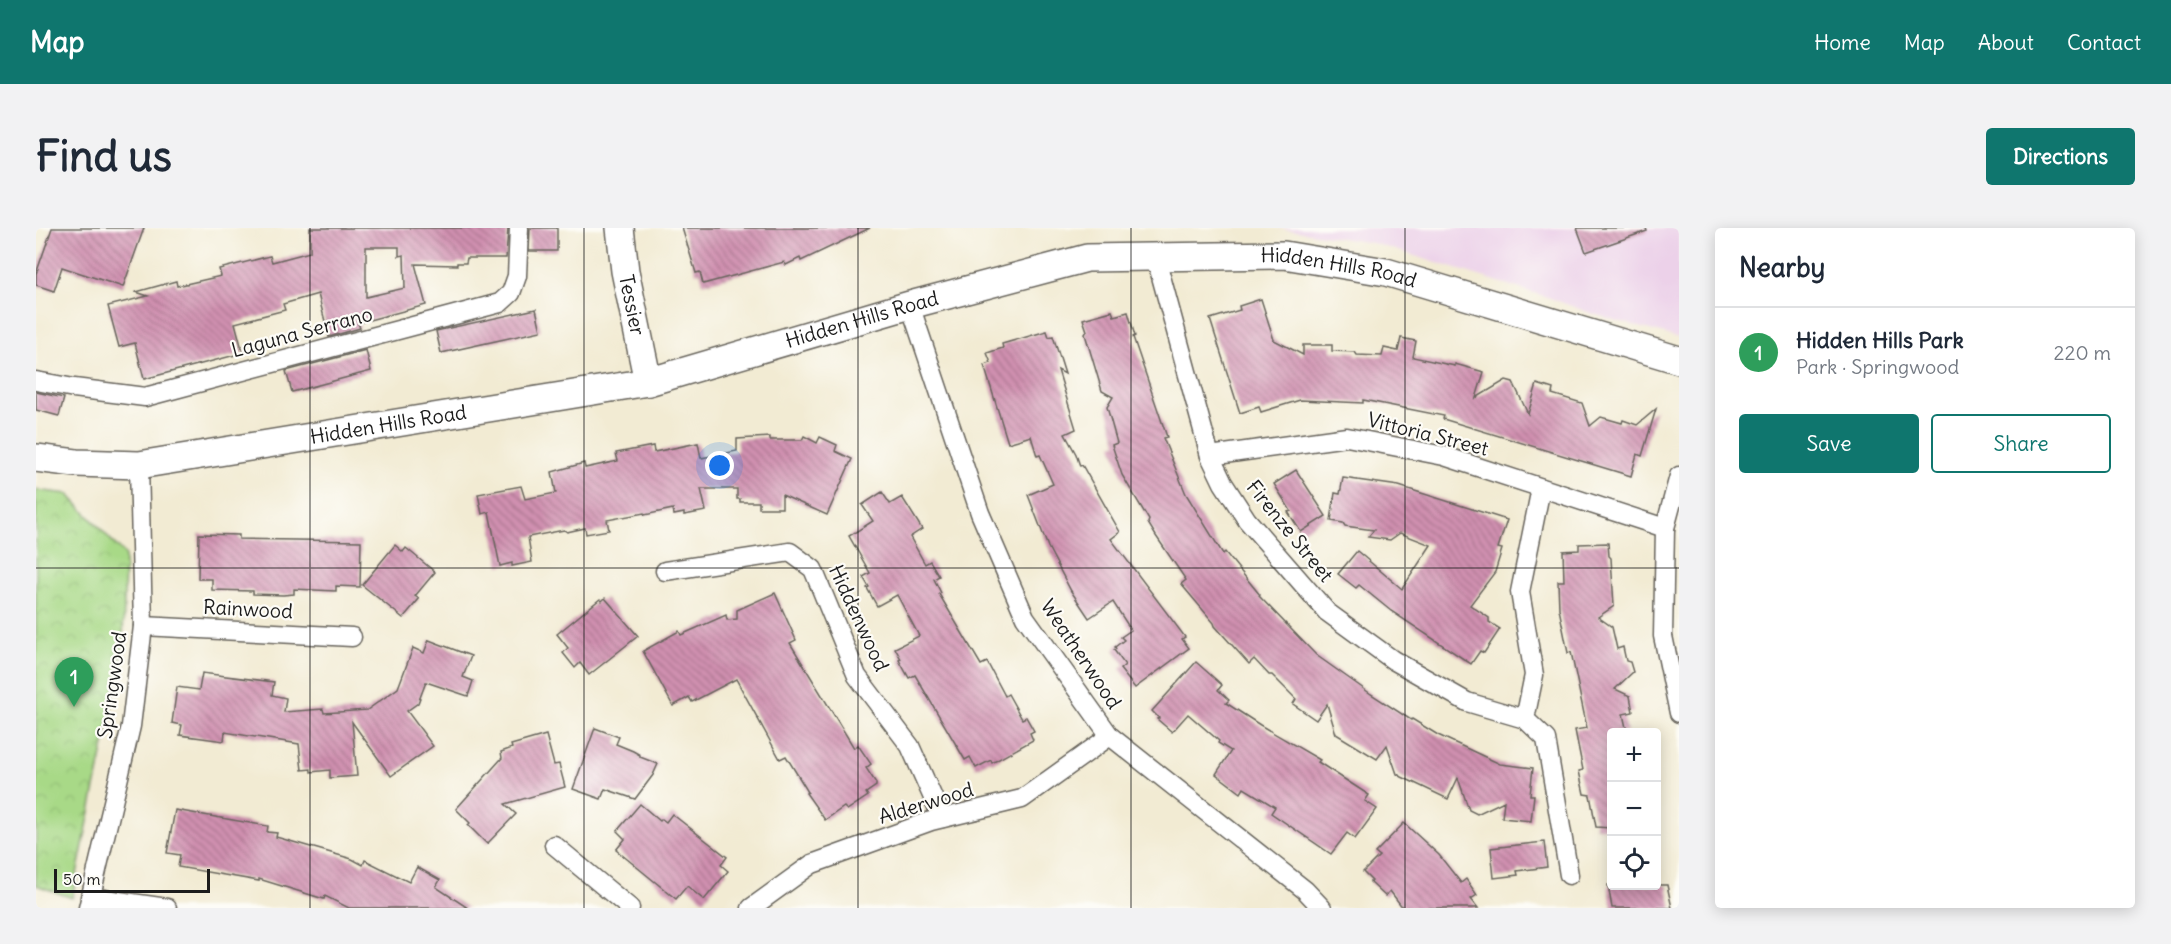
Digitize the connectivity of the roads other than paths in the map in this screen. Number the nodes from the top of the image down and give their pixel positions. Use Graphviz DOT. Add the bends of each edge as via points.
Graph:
graph roads {
  1 [pos="519,228"];
  2 [pos="620,228"];
  3 [pos="1156,258"];
  4 [pos="910,305"];
  5 [pos="1679,360"];
  6 [pos="36,381"];
  7 [pos="648,382"];
  8 [pos="1210,456"];
  9 [pos="36,458"];
  10 [pos="140,465"];
  11 [pos="1679,476"];
  12 [pos="1541,488"];
  13 [pos="1665,528"];
  14 [pos="664,571"];
  15 [pos="143,626"];
  16 [pos="1671,634"];
  17 [pos="352,637"];
  18 [pos="1679,713"];
  19 [pos="1526,719"];
  20 [pos="1110,736"];
  21 [pos="942,818"];
  22 [pos="554,845"];
  23 [pos="1569,875"];
  24 [pos="89,902"];
  25 [pos="167,908"];
  26 [pos="630,908"];
  27 [pos="751,908"];
  28 [pos="1322,908"];
  1 -- 6 [label="street, Laguna Serrano" via="517,276 511,293 500,303 146,397"];
  2 -- 7 [label="street, Tessier"];
  3 -- 4 [label="street, Hidden Hills Road" via="1087,258"];
  3 -- 5 [label="street, Hidden Hills Road" via="1284,255 1386,272"];
  3 -- 8 [label="street, Firenze Street"];
  4 -- 7 [label="street, Hidden Hills Road"];
  4 -- 20 [label="street, Weatherwood" via="980,513 1025,617"];
  7 -- 10 [label="street, Hidden Hills Road"];
  8 -- 12 [label="street, Vittoria Street" via="1347,437 1444,456"];
  8 -- 19 [label="street, Firenze Street" via="1247,520 1327,612 1394,660 1467,702"];
  9 -- 10 [label="street, Hidden Hills Road"];
  10 -- 15 [label="street, Springwood"];
  11 -- 13 [label="street"];
  12 -- 13 [label="street, Vittoria Street"];
  12 -- 19 [label="street" via="1520,592 1534,675"];
  13 -- 16 [label="street"];
  14 -- 21 [label="street, Hiddenwood" via="790,552 813,569 857,676 910,746"];
  15 -- 17 [label="street, Rainwood"];
  15 -- 24 [label="street, Springwood" via="131,726"];
  16 -- 18 [label="street"];
  19 -- 23 [label="street" via="1546,739"];
  20 -- 21 [label="street, Alderwood" via="1022,799"];
  20 -- 28 [label="street, Weatherwood" via="1305,890"];
  21 -- 27 [label="street, Alderwood" via="812,864"];
  22 -- 26 [label="street"];
  24 -- 25 [label="street"];
}
